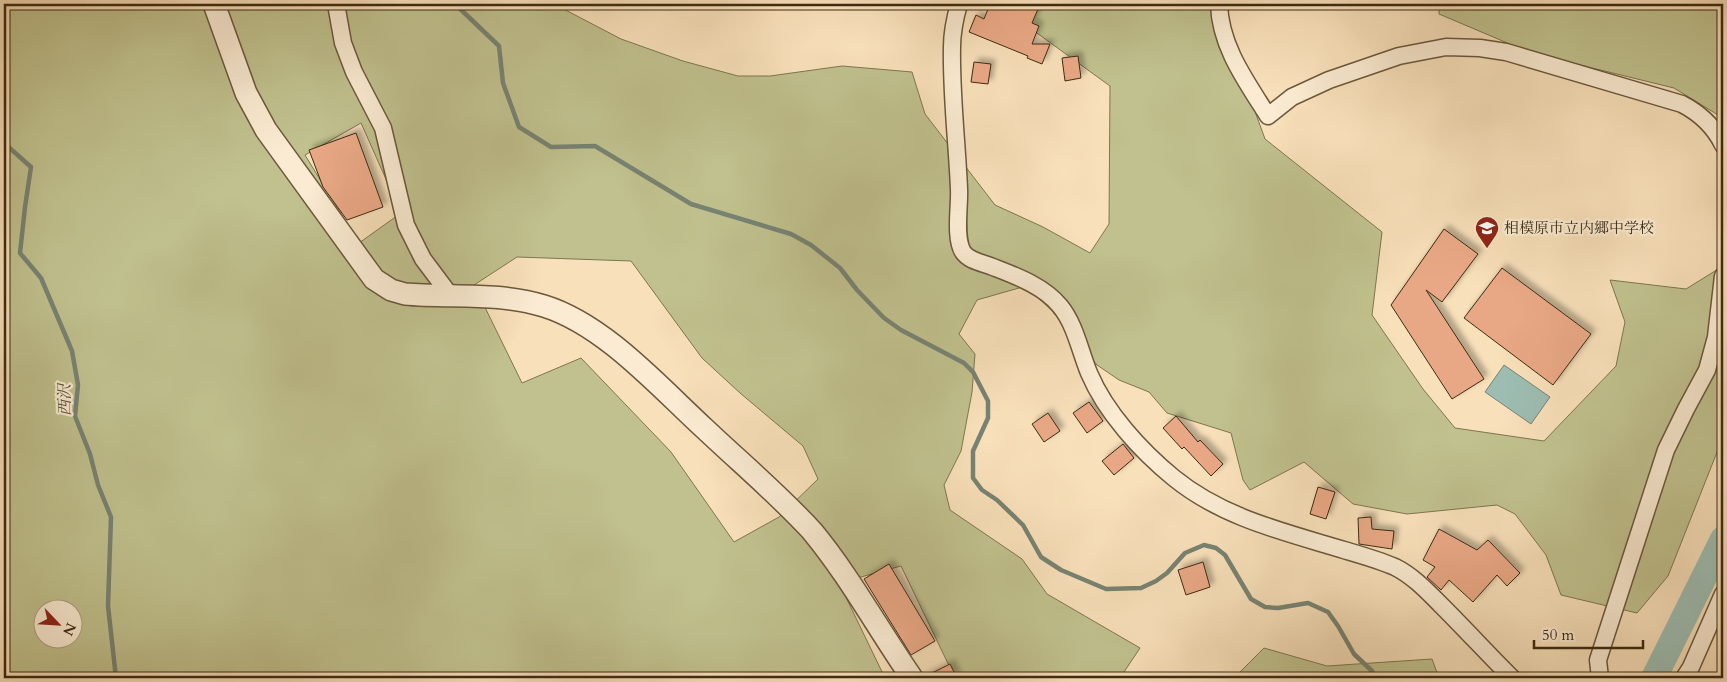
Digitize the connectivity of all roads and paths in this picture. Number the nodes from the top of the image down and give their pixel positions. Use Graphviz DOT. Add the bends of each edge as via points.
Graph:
graph roads {
  1 [pos="214,4"];
  2 [pos="336,4"];
  3 [pos="959,4"];
  4 [pos="1219,4"];
  5 [pos="1723,145"];
  6 [pos="1723,276"];
  7 [pos="450,295"];
  8 [pos="1723,594"];
  9 [pos="912,678"];
  10 [pos="1512,678"];
  11 [pos="1600,678"];
  12 [pos="1684,678"];
  1 -- 7 [label="street" via="246,93 266,130 374,279 405,294"];
  2 -- 7 [label="street" via="343,43 383,128 406,225 423,259"];
  3 -- 10 [label="street" via="952,48 958,226 963,252 1034,286 1062,307 1098,391 1126,430 1174,478 1210,502 1249,520 1400,570 1436,600"];
  4 -- 5 [label="street" via="1226,42 1268,116 1292,96 1309,88 1392,58 1433,48 1467,47 1518,55 1682,104 1705,120"];
  6 -- 11 [label="street" via="1716,337 1707,370 1666,450 1598,660"];
  7 -- 9 [label="street" via="507,299 544,306 595,332 628,357 812,531 854,586"];
  8 -- 12 [label="street"];
}
